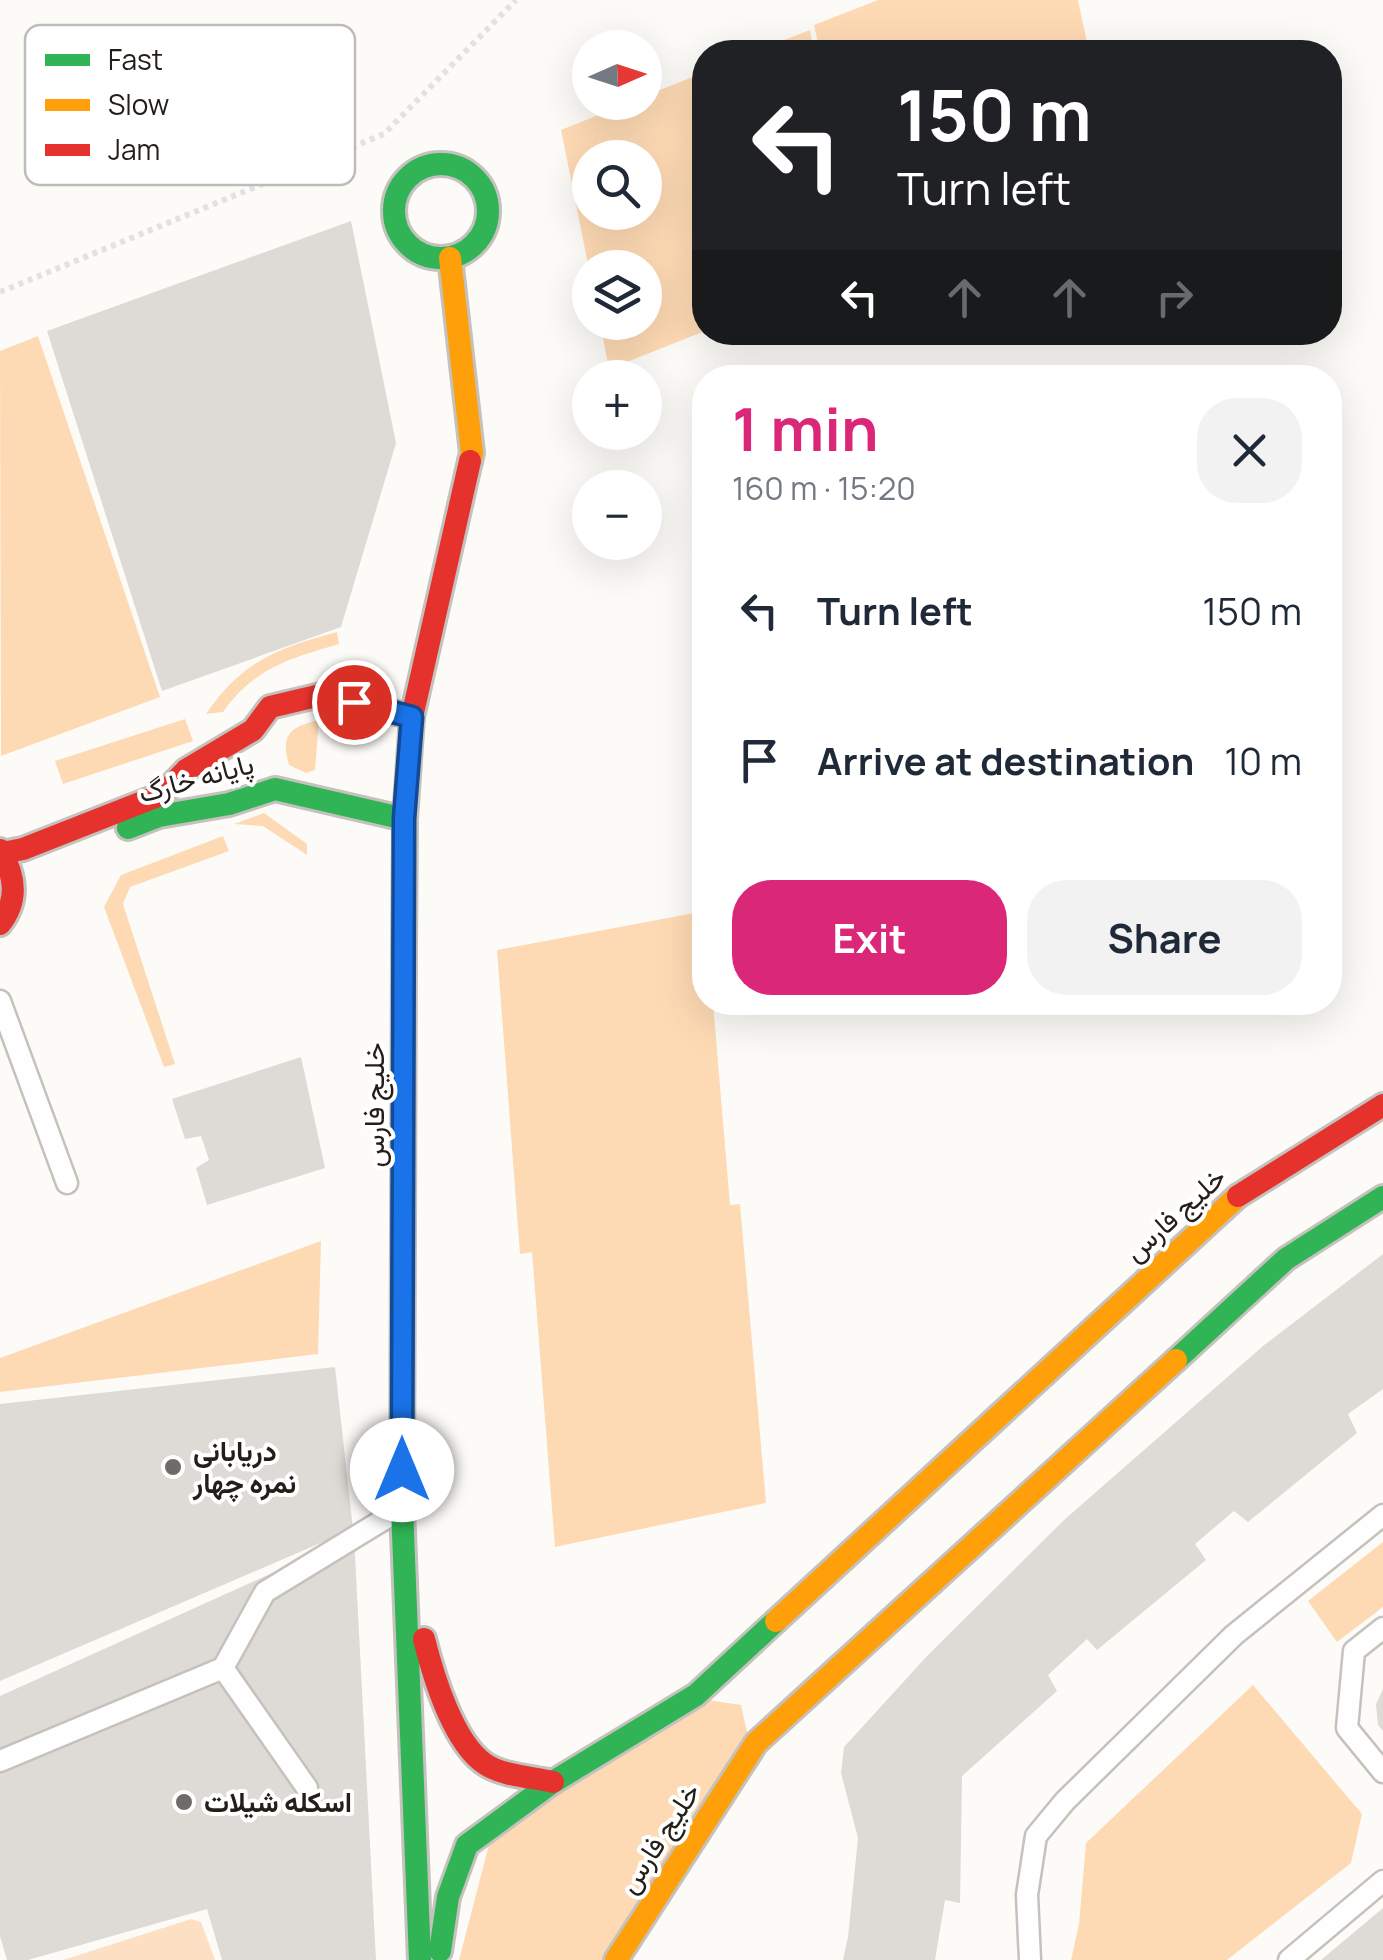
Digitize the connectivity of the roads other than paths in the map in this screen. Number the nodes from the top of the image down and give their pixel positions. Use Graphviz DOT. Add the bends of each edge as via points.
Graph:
graph roads {
  1 [pos="450,258"];
  2 [pos="412,717"];
  3 [pos="404,818"];
  4 [pos="2,851"];
  5 [pos="14,881"];
  6 [pos="0,924"];
  7 [pos="1,1007"];
  8 [pos="1383,1106"];
  9 [pos="67,1183"];
  10 [pos="1383,1197"];
  11 [pos="402,1508"];
  12 [pos="1383,1515"];
  13 [pos="403,1554"];
  14 [pos="1383,1628"];
  15 [pos="223,1668"];
  16 [pos="0,1760"];
  17 [pos="1383,1772"];
  18 [pos="553,1782"];
  19 [pos="307,1788"];
  20 [pos="1383,1881"];
  21 [pos="420,1960"];
  22 [pos="438,1960"];
  23 [pos="616,1960"];
  24 [pos="1030,1960"];
  25 [pos="1290,1960"];
  1 -- 1 [label="main road" via="477,242 487,199 470,173 440,163 410,174 394,202 394,217 398,232 420,254"];
  1 -- 2 [label="main road, خلیج فارس" via="472,453"];
  2 -- 3 [label="main road, خلیج فارس"];
  2 -- 4 [label="main road" via="325,694 270,707 253,730 186,770 163,794"];
  3 -- 5 [label="main road, پایانه خارگ" via="275,789 159,816 29,866"];
  3 -- 11 [label="main road, خلیج فارس"];
  4 -- 5 [label="main road"];
  5 -- 6 [label="main road" via="14,903"];
  7 -- 9 [label="lane"];
  8 -- 18 [label="main road, خلیج فارس" via="1241,1193 696,1696"];
  10 -- 23 [label="main road, خلیج فارس" via="1286,1259 756,1743"];
  11 -- 13 [label="main road, خلیج فارس"];
  11 -- 15 [label="lane" via="263,1594"];
  12 -- 24 [label="lane" via="1234,1634 1036,1836 1027,1896"];
  13 -- 18 [label="main road" via="430,1664 458,1730 484,1764"];
  13 -- 21 [label="main road, خلیج فارس"];
  14 -- 17 [label="lane" via="1354,1651 1347,1728"];
  15 -- 16 [label="lane"];
  15 -- 19 [label="lane"];
  18 -- 22 [label="main road, خلیج فارس" via="467,1846 448,1897"];
  20 -- 25 [label="lane"];
}
